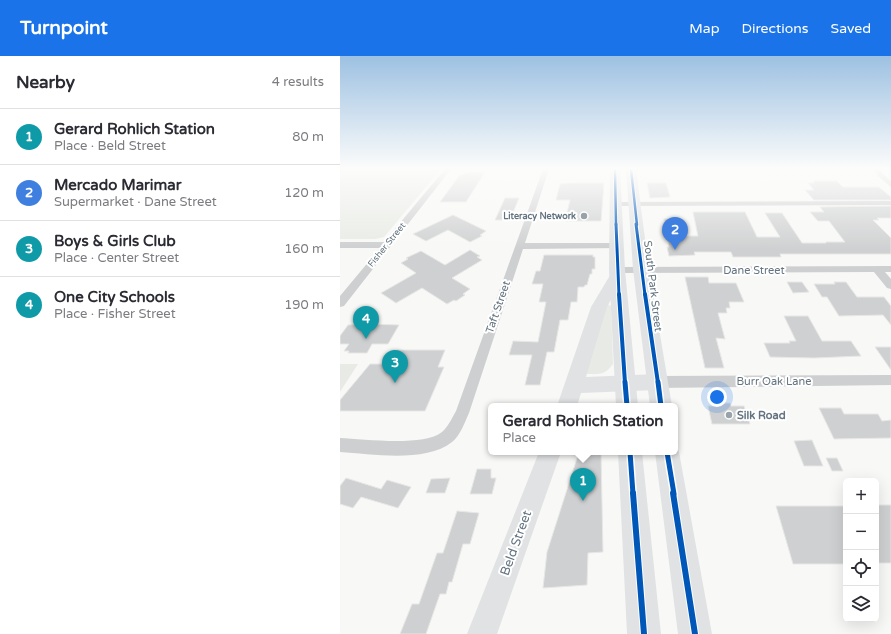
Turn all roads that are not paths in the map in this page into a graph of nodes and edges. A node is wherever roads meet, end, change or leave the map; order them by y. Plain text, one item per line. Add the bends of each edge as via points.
1 (426, 196) edge
2 (537, 196) edge
3 (615, 196) edge
4 (633, 196) edge
5 (615, 204) junction
6 (634, 204) junction
7 (891, 204) edge
8 (340, 245) edge
9 (387, 245) junction
10 (519, 246) junction
11 (616, 246) junction
12 (641, 269) junction
13 (877, 269) junction
14 (891, 269) edge
15 (617, 272) junction
16 (891, 286) edge
17 (340, 303) edge
18 (891, 380) edge
19 (657, 382) junction
20 (626, 383) junction
21 (574, 385) junction
22 (568, 403) edge
23 (627, 403) edge
24 (660, 403) edge
25 (340, 445) edge
26 (549, 455) edge
27 (630, 455) edge
28 (668, 455) edge
29 (482, 634) edge
30 (644, 634) edge
31 (695, 634) edge

1 - 9 street, Fisher Street
2 - 10 street, Taft Street
3 - 5 main road
4 - 6 main road, South Park Street
5 - 6 street
5 - 11 main road
6 - 7 street
6 - 12 main road, South Park Street
8 - 9 street
9 - 17 street, Fisher Street
10 - 11 street
10 - 25 street, Taft Street via 454,430 442,440 416,447
11 - 15 main road
12 - 13 street, Dane Street
12 - 15 street, Dane Street
12 - 19 main road, South Park Street
13 - 14 street, Dane Street
13 - 16 street
15 - 20 main road
15 - 21 street via 600,307
18 - 19 street, Burr Oak Lane
19 - 20 street
19 - 24 main road, South Park Street
20 - 21 street
20 - 23 main road
21 - 22 street
26 - 29 street, Beld Street
27 - 30 main road
28 - 31 main road

